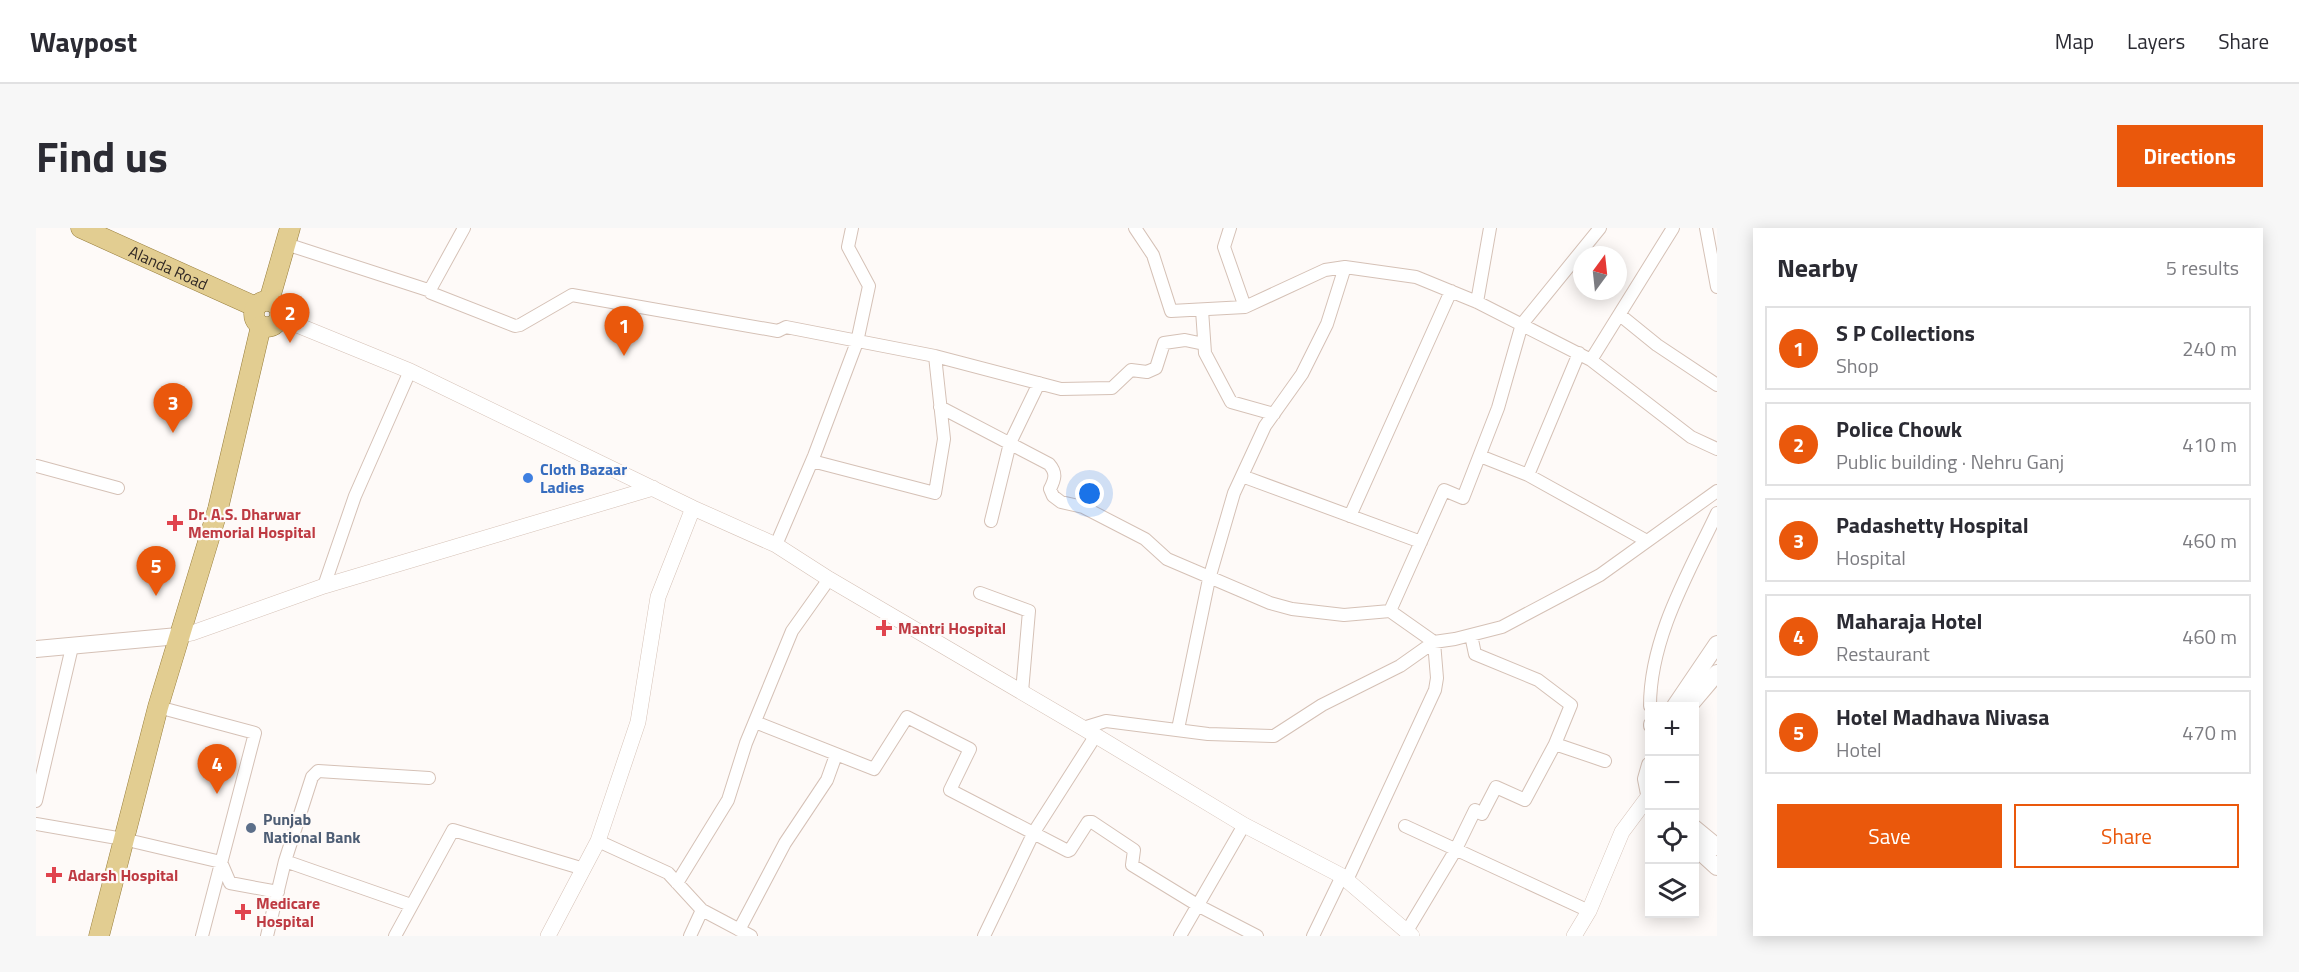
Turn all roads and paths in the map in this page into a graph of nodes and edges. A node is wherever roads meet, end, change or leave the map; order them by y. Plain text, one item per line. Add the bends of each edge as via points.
1 (81, 228) edge
2 (464, 228) edge
3 (852, 228) edge
4 (1135, 228) edge
5 (1230, 228) edge
6 (1490, 228) edge
7 (1600, 228) edge
8 (1674, 228) edge
9 (1706, 228) edge
10 (288, 236) edge
11 (1345, 267) junction
12 (1717, 287) edge
13 (431, 291) junction
14 (1451, 291) junction
15 (1477, 302) junction
16 (263, 304) junction
17 (1245, 307) junction
18 (1202, 310) junction
19 (1620, 315) junction
20 (271, 323) junction
21 (1521, 324) junction
22 (857, 342) junction
23 (1204, 344) junction
24 (1579, 353) junction
25 (935, 356) junction
26 (1592, 360) junction
27 (410, 371) junction
28 (1039, 383) junction
29 (1717, 385) edge
30 (940, 406) junction
31 (1274, 414) junction
32 (1010, 443) junction
33 (1717, 449) edge
34 (1480, 456) junction
35 (812, 461) junction
36 (36, 466) edge
37 (1528, 475) junction
38 (1242, 476) junction
39 (118, 488) dead end
40 (653, 488) junction
41 (1717, 491) edge
42 (693, 508) junction
43 (1717, 513) edge
44 (1350, 516) junction
45 (992, 521) dead end
46 (1647, 541) junction
47 (1421, 542) junction
48 (776, 545) junction
49 (829, 579) junction
50 (1209, 579) junction
51 (324, 586) junction
52 (980, 593) dead end
53 (1390, 611) junction
54 (185, 635) junction
55 (1471, 635) junction
56 (1434, 642) junction
57 (1717, 644) edge
58 (72, 647) junction
59 (36, 649) edge
60 (1717, 673) edge
61 (1022, 692) junction
62 (1650, 702) edge
63 (1678, 702) edge
64 (1692, 702) edge
65 (165, 709) junction
66 (755, 722) junction
67 (1178, 729) junction
68 (1090, 731) junction
69 (1555, 744) junction
70 (836, 755) junction
71 (1605, 761) dead end
72 (429, 778) dead end
73 (36, 801) edge
74 (1645, 803) edge
75 (36, 824) edge
76 (1244, 825) junction
77 (1405, 826) dead end
78 (1699, 831) edge
79 (1034, 832) junction
80 (129, 841) junction
81 (598, 841) junction
82 (1717, 847) edge
83 (1699, 850) edge
84 (1455, 851) junction
85 (285, 861) junction
86 (221, 862) junction
87 (1717, 867) edge
88 (584, 869) junction
89 (1344, 878) junction
90 (677, 883) junction
91 (278, 892) junction
92 (411, 905) junction
93 (1199, 906) junction
94 (702, 910) junction
95 (1589, 911) junction
96 (739, 930) junction
97 (1409, 933) edge
98 (99, 936) edge
99 (112, 936) edge
100 (202, 936) edge
101 (267, 936) edge
102 (395, 936) edge
103 (548, 936) edge
104 (690, 936) edge
105 (751, 936) edge
106 (984, 936) edge
107 (1180, 936) edge
108 (1257, 936) edge
109 (1313, 936) edge
110 (1574, 936) edge

1 - 16 main road, Alanda Road
2 - 13 street
3 - 22 street via 848,247 869,286
4 - 18 street via 1153,255 1171,311
5 - 17 street via 1224,247
6 - 15 street
7 - 21 street
8 - 19 street
9 - 12 street
10 - 13 street
10 - 16 main road
11 - 14 street via 1416,277
11 - 17 street via 1325,270
11 - 31 street via 1328,324 1302,374
13 - 22 street via 515,326 572,295 778,331 786,327
14 - 15 street
14 - 44 street
15 - 21 street
16 - 20 main road via 276,304 280,310
17 - 18 street
18 - 23 street
19 - 26 street
19 - 29 street
20 - 27 street
20 - 54 main road
21 - 24 street
21 - 34 street
22 - 25 street
22 - 35 street
23 - 28 street via 1185,340 1164,343 1155,368 1147,372 1131,370 1112,388 1070,390
23 - 31 street via 1231,402
24 - 26 street
24 - 37 street
25 - 28 street
25 - 30 street
26 - 33 street via 1691,437
27 - 40 street
27 - 51 street via 355,496
28 - 32 street
30 - 32 street
30 - 35 street via 944,439 935,493
31 - 38 street
32 - 45 street
32 - 50 street via 1049,464 1055,478 1050,489 1061,502 1083,507 1145,540 1167,559
34 - 37 street
34 - 47 street via 1463,498 1444,490
35 - 48 street
36 - 39 street
37 - 46 street
38 - 44 street
38 - 50 street via 1233,493
40 - 42 street
40 - 51 street
41 - 46 street
42 - 48 street
42 - 81 street via 658,597 638,722
43 - 62 street via 1661,635
44 - 47 street
46 - 55 street via 1600,575 1502,627
47 - 53 street
48 - 49 street
49 - 61 street
49 - 66 street via 792,631
50 - 53 street via 1292,609 1344,615
50 - 67 street
51 - 54 street
52 - 61 street via 1029,611
53 - 56 street
54 - 58 main road
54 - 65 main road
55 - 56 street
55 - 69 street via 1475,654 1538,680 1571,705
56 - 67 street via 1400,666 1322,705 1274,736
56 - 89 street via 1435,690
57 - 63 main road
58 - 59 main road
58 - 73 street
60 - 64 main road
61 - 68 street
65 - 80 main road
65 - 86 street via 255,733
66 - 70 street
66 - 90 street via 728,800
67 - 68 street via 1106,721
68 - 76 street
68 - 79 street
69 - 71 street
69 - 84 street via 1525,800 1496,787 1482,814 1474,810
70 - 79 street via 875,769 907,717 970,749 950,790
70 - 96 street via 826,780 785,843
72 - 85 street via 318,771 312,777
74 - 95 street via 1622,832
75 - 80 street
76 - 89 street
76 - 93 street
77 - 84 street
78 - 82 main road
79 - 93 street via 1069,851 1088,822 1092,822 1134,850 1132,865
79 - 106 street
80 - 86 street
80 - 98 main road
80 - 99 main road
81 - 88 street
81 - 90 street via 668,873
83 - 87 main road
84 - 95 street
84 - 97 street
85 - 91 street
85 - 92 street
86 - 91 street via 230,883
86 - 100 street
88 - 92 street via 453,830
88 - 103 street
89 - 97 street
89 - 109 street
90 - 94 street
91 - 101 street
92 - 102 street
93 - 107 street
93 - 108 street
94 - 96 street
94 - 104 street
95 - 110 street
96 - 105 street

